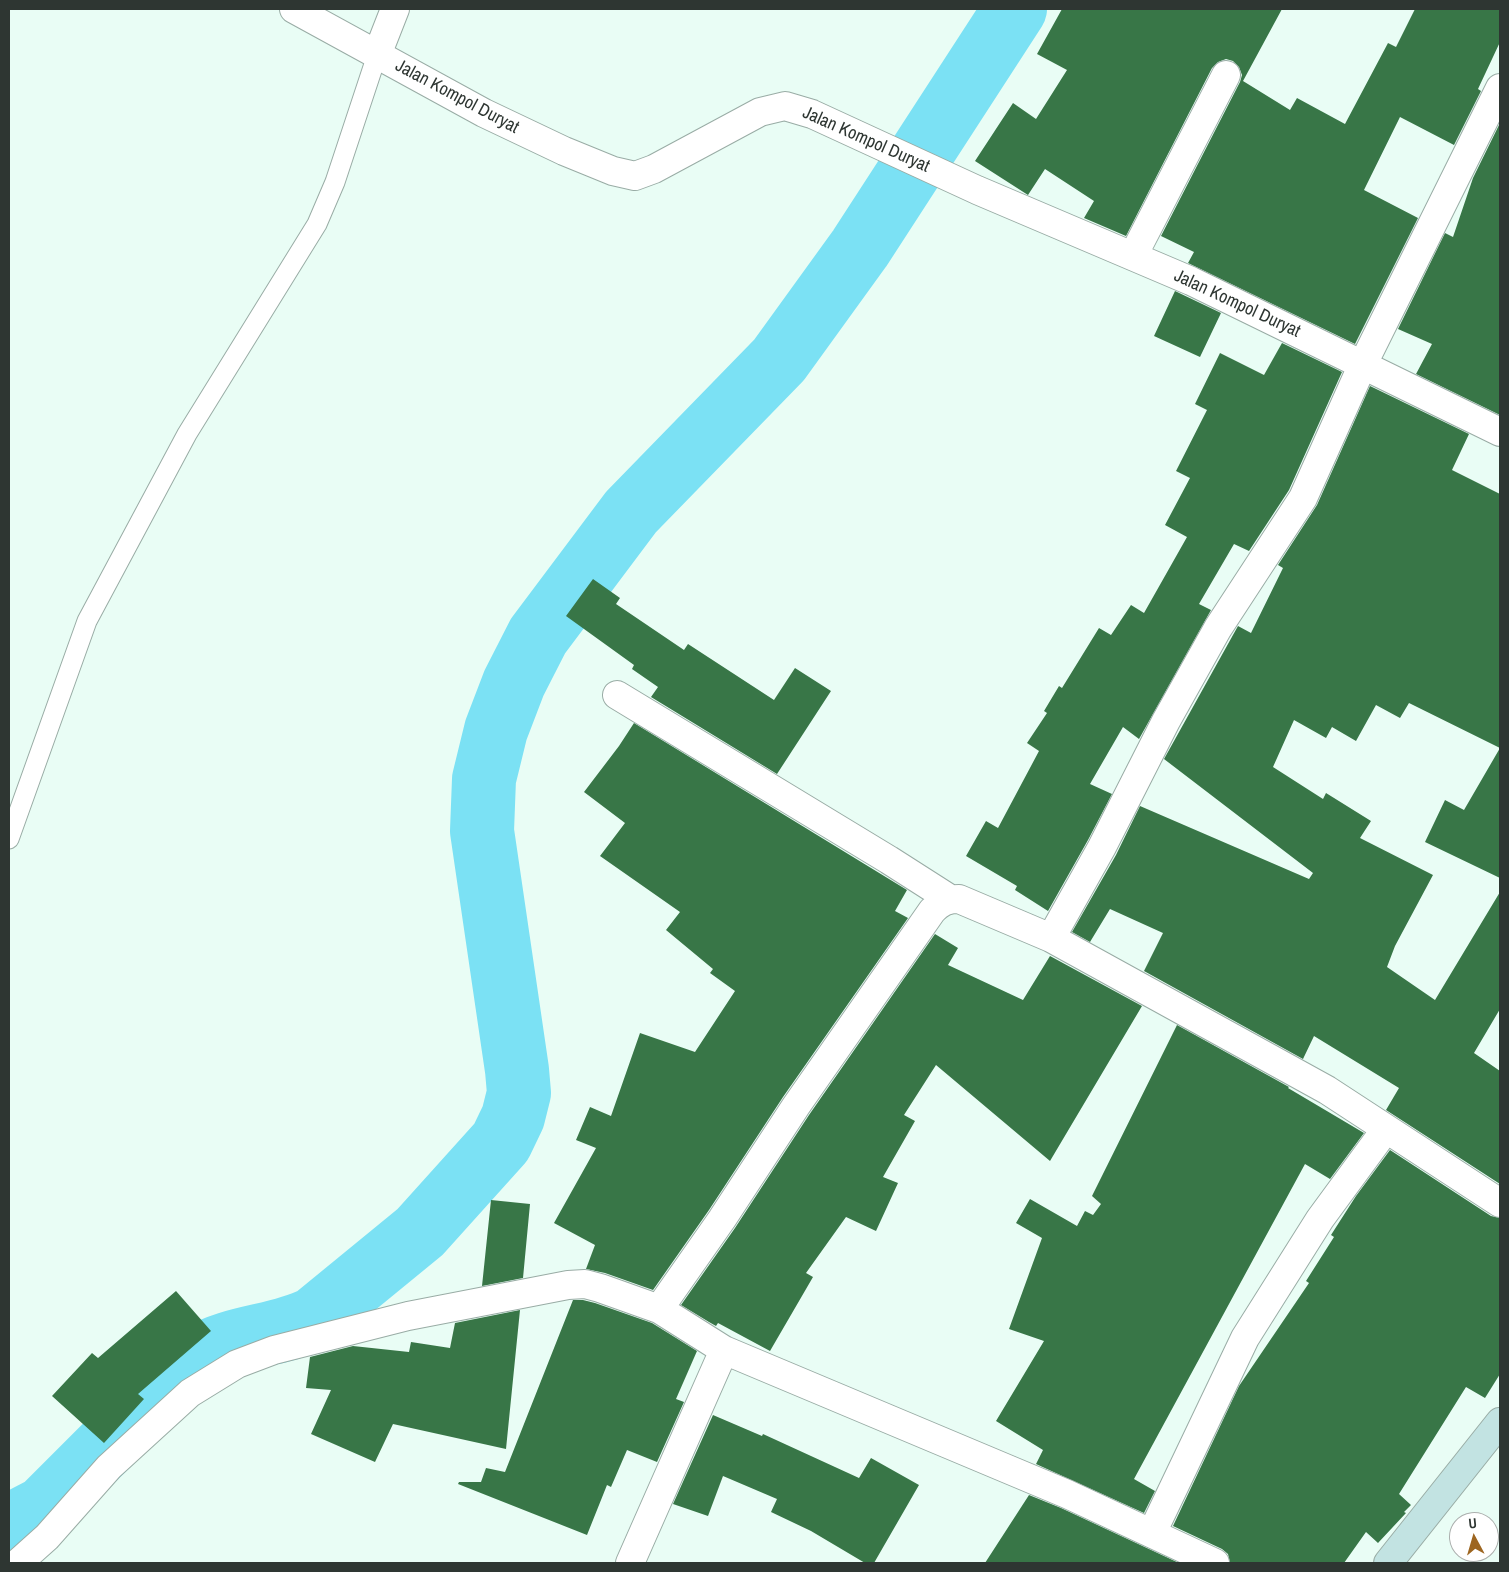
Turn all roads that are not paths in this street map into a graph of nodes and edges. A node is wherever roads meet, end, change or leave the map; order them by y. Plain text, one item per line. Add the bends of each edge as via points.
1 (294, 9) edge
2 (395, 9) edge
3 (377, 55) junction
4 (1226, 75) dead end
5 (1500, 88) edge
6 (1133, 256) junction
7 (1363, 364) junction
8 (1500, 432) edge
9 (618, 695) dead end
10 (9, 839) edge
11 (950, 899) junction
12 (1051, 938) junction
13 (1386, 1129) junction
14 (1500, 1204) edge
15 (659, 1309) junction
16 (724, 1350) junction
17 (1500, 1422) edge
18 (1152, 1533) junction
19 (18, 1563) edge
20 (630, 1563) edge
21 (1215, 1563) edge
22 (1388, 1563) edge

1 - 3 street, Jalan Kompol Duryat
2 - 3 street
3 - 6 street, Jalan Kompol Duryat via 555,147 613,171 635,176 760,112 785,106 812,114 977,190
3 - 10 lane via 335,182 317,224 187,434 88,621
4 - 6 street
5 - 7 street
6 - 7 street, Jalan Kompol Duryat
7 - 8 street, Jalan Kompol Duryat
7 - 12 street via 1303,498 1218,628
9 - 11 street
11 - 12 street via 959,899
11 - 15 street via 940,902 927,920
12 - 13 street via 1327,1090
13 - 14 street
13 - 18 street via 1320,1219 1244,1338
15 - 16 street
15 - 19 street via 585,1284 568,1285 408,1316 274,1350 237,1364 190,1393 109,1467 47,1537
16 - 18 street
16 - 20 street
17 - 22 main road
18 - 21 street

